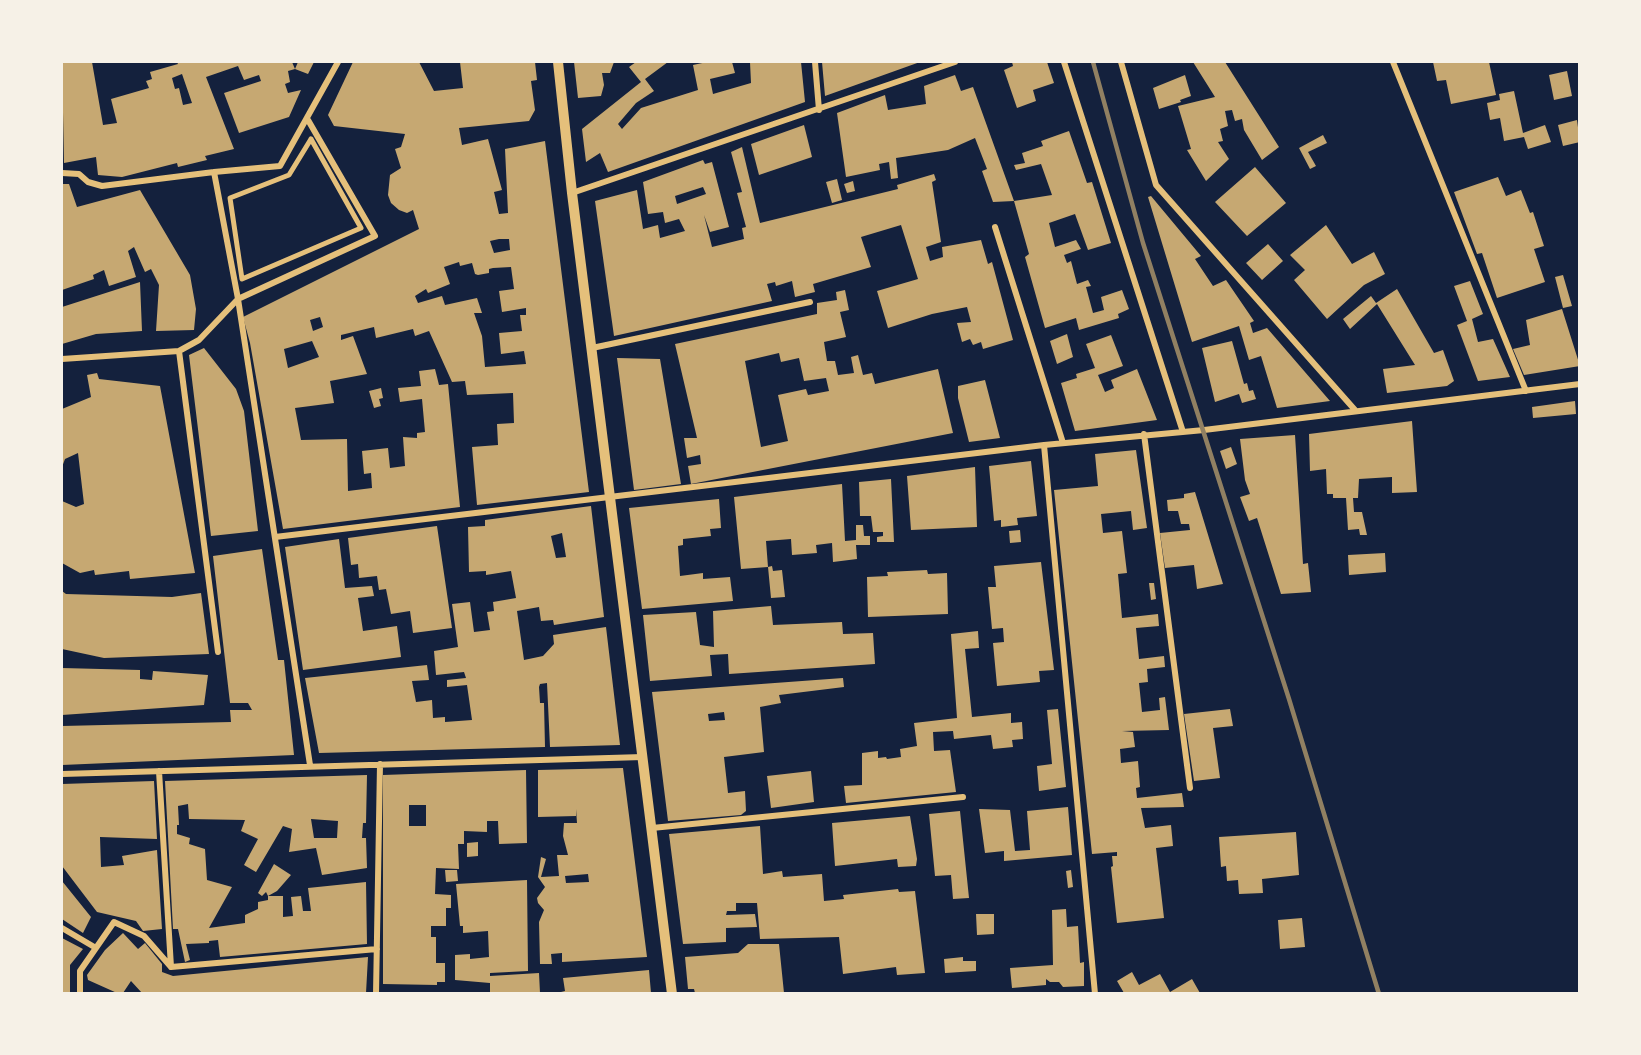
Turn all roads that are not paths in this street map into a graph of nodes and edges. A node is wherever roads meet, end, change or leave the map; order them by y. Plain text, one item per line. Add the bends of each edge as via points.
1 (338, 62) edge
2 (558, 62) edge
3 (815, 62) edge
4 (955, 62) edge
5 (1064, 62) edge
6 (1121, 62) edge
7 (1393, 62) edge
8 (819, 110) junction
9 (308, 120) junction
10 (62, 172) edge
11 (214, 172) junction
12 (572, 193) junction
13 (230, 198) joint
14 (995, 227) dead end
15 (238, 299) junction
16 (810, 302) dead end
17 (592, 348) junction
18 (179, 351) junction
19 (62, 359) edge
20 (1580, 384) edge
21 (1526, 391) junction
22 (1355, 410) junction
23 (1183, 432) junction
24 (1144, 434) junction
25 (1063, 443) junction
26 (1044, 445) junction
27 (611, 498) junction
28 (275, 537) junction
29 (218, 652) dead end
30 (643, 757) junction
31 (380, 764) junction
32 (310, 765) junction
33 (159, 771) junction
34 (62, 774) edge
35 (1190, 788) dead end
36 (963, 797) dead end
37 (652, 828) junction
38 (62, 928) edge
39 (96, 948) junction
40 (377, 949) junction
41 (171, 967) junction
42 (80, 993) edge
43 (376, 993) edge
44 (672, 993) edge
45 (1095, 993) edge

1 - 9 street
2 - 12 street
3 - 8 street
4 - 8 street
5 - 23 street
6 - 22 street via 1156,185
7 - 21 street
8 - 12 street
9 - 11 street via 280,166
9 - 15 street via 375,236
10 - 11 street via 79,174 102,186
11 - 15 street
12 - 17 street
13 - 13 street via 242,279 361,228 311,139 289,175
14 - 25 street
15 - 18 street via 199,340
15 - 28 street
16 - 17 street
17 - 27 street
18 - 19 street
18 - 29 street
20 - 21 street
21 - 22 street
22 - 23 street
23 - 24 street
24 - 25 street
24 - 35 street
25 - 26 street
26 - 27 street
26 - 45 street
27 - 28 street
27 - 30 street
28 - 32 street
30 - 31 street
30 - 37 street
31 - 32 street
31 - 40 street
32 - 33 street
33 - 34 street
33 - 41 street
36 - 37 street
37 - 44 street
38 - 39 street
39 - 41 street via 114,922 144,936
39 - 42 street via 80,971
40 - 41 street
40 - 43 street

